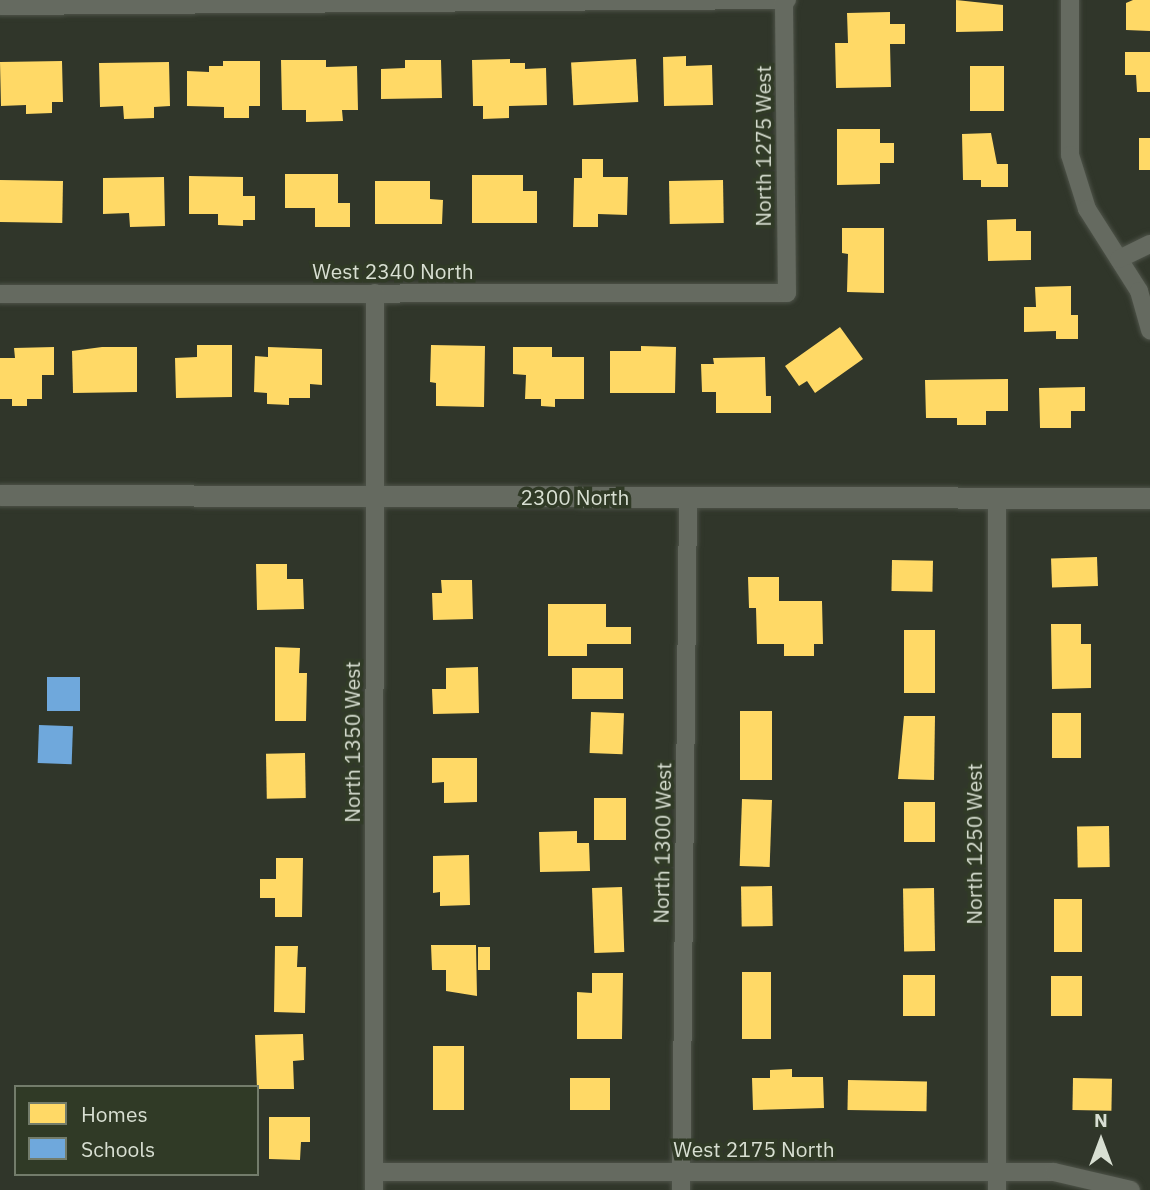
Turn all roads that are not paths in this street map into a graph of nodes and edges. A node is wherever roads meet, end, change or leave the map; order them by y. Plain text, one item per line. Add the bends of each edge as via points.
1 (1070, 0) edge
2 (494, 1) edge
3 (785, 1) edge
4 (152, 3) edge
5 (0, 6) edge
6 (1150, 244) edge
7 (1119, 259) junction
8 (375, 293) junction
9 (787, 293) joint
10 (0, 294) edge
11 (1150, 330) edge
12 (0, 495) edge
13 (375, 496) junction
14 (688, 497) junction
15 (997, 498) junction
16 (1150, 498) edge
17 (374, 1181) edge
18 (681, 1181) edge
19 (997, 1181) edge
20 (1131, 1190) edge

1 - 7 street via 1070,155 1087,209
2 - 3 street
2 - 4 street
3 - 9 street, North 1275 West
4 - 5 street
6 - 7 street
7 - 11 street via 1139,292
8 - 9 street, West 2340 North
8 - 10 street, West 2340 North
8 - 13 street, North 1350 West
12 - 13 street, 2300 North
13 - 14 street, 2300 North
13 - 17 street, North 1350 West
14 - 15 street, 2300 North
14 - 18 street, North 1300 West
15 - 16 street, 2300 North
15 - 19 street, North 1250 West
17 - 18 street, West 2175 North
18 - 19 street, West 2175 North
19 - 20 street, West 2175 North via 1054,1172

